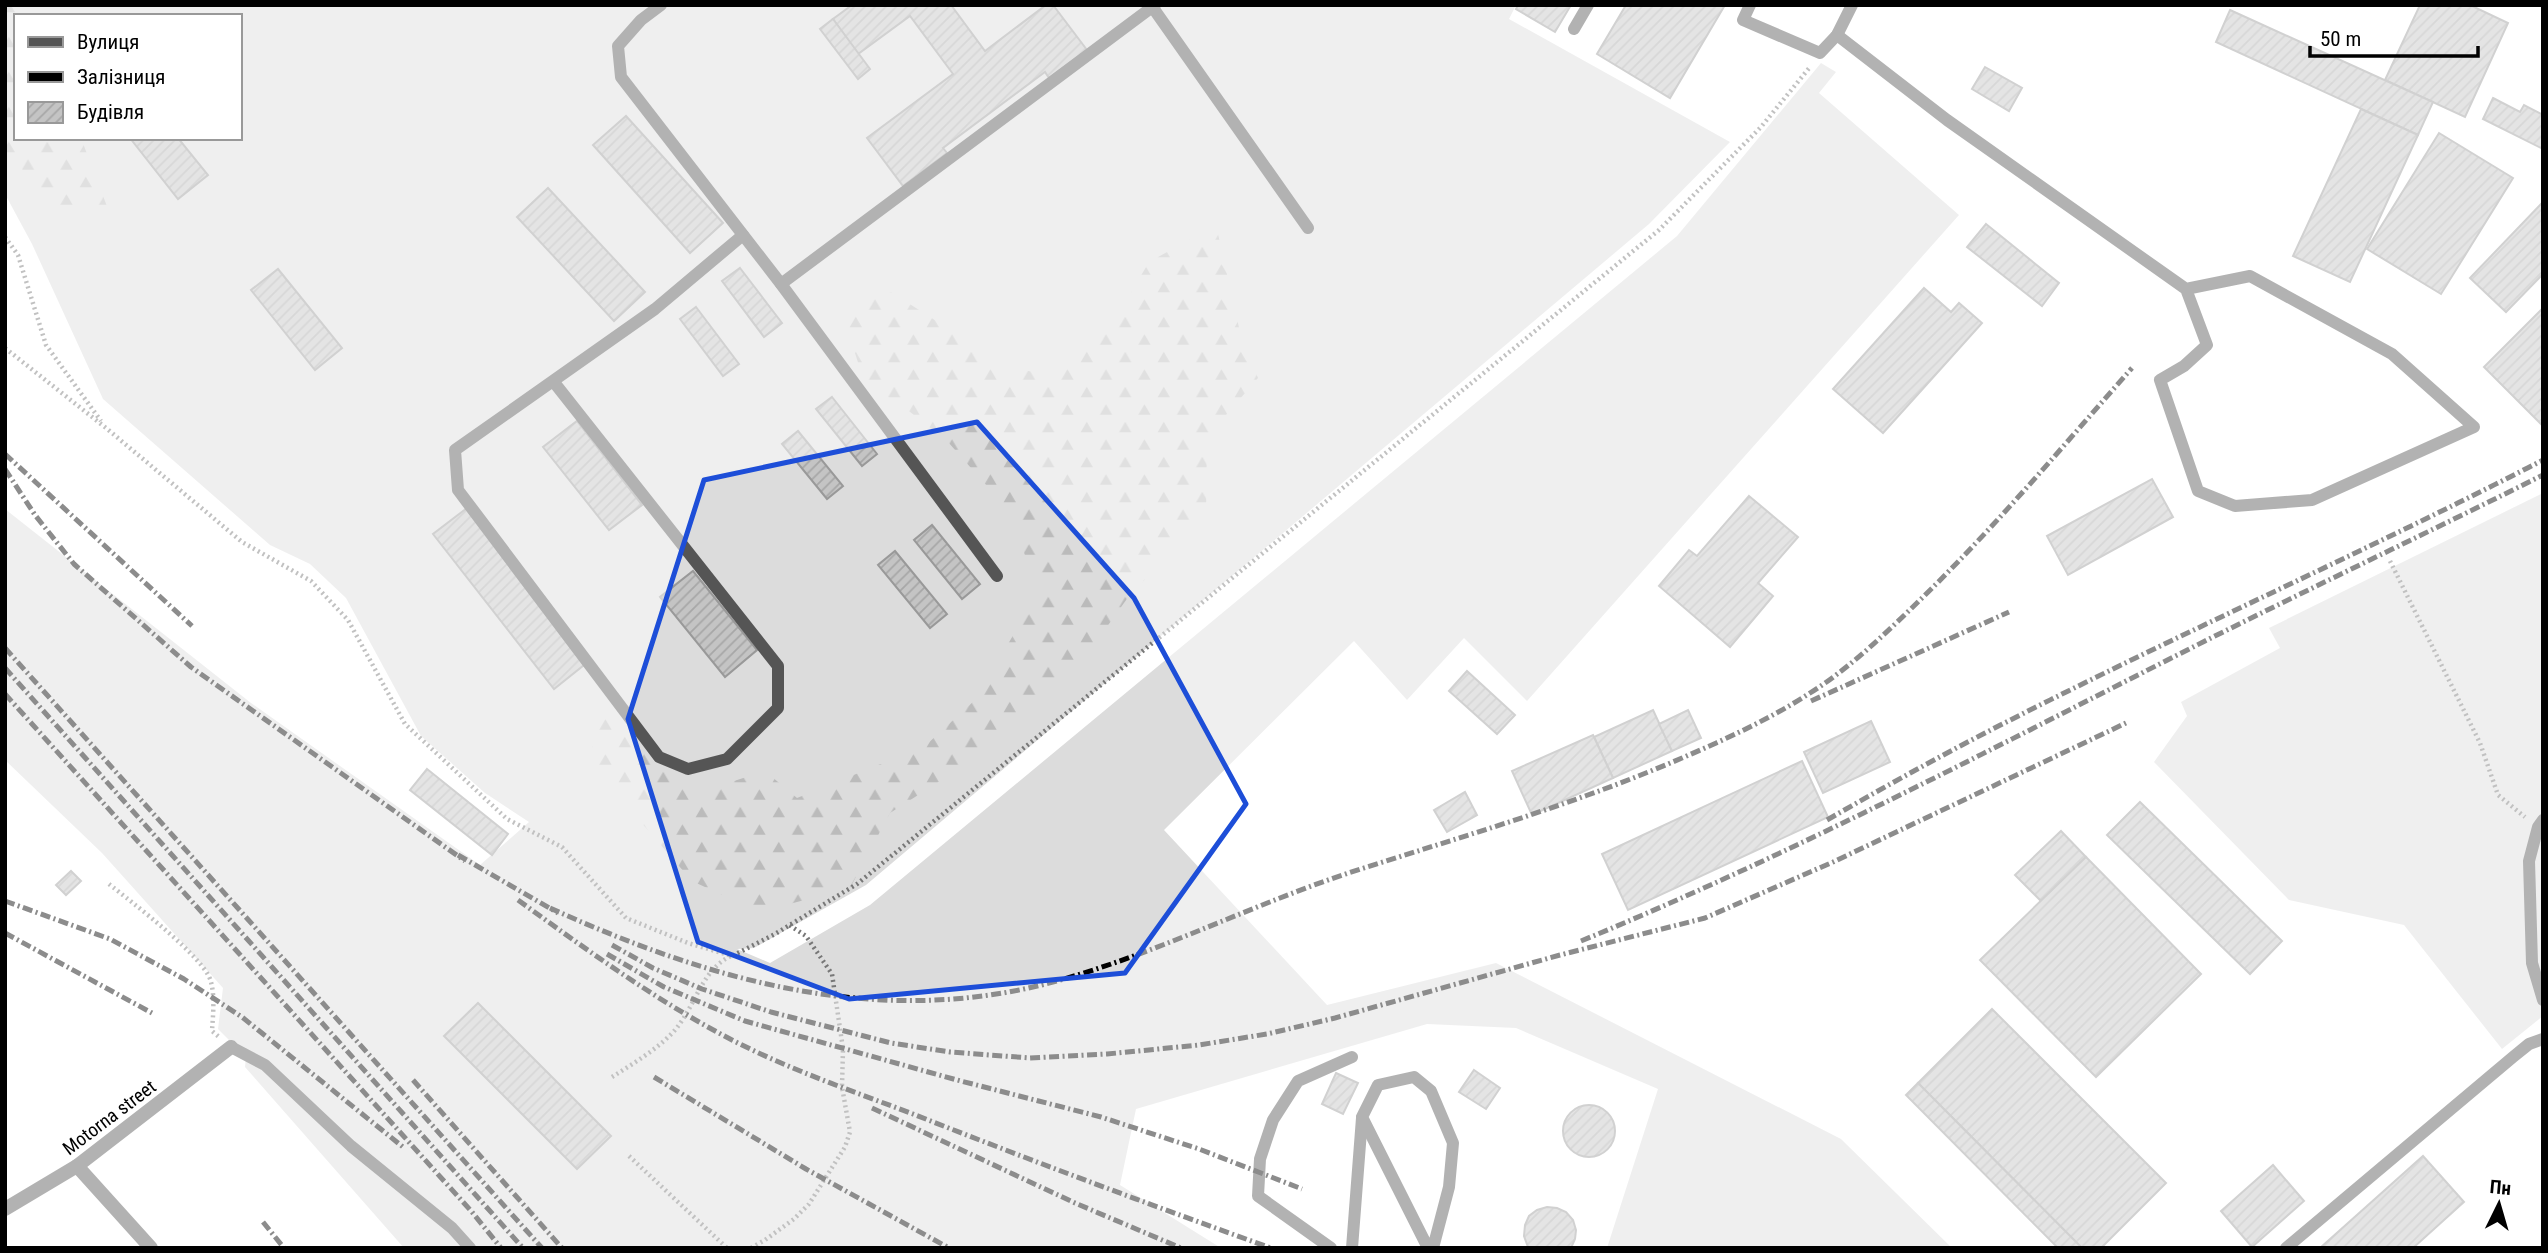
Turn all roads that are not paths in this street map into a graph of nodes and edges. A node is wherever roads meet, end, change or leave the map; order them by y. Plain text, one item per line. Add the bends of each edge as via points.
1 (661, 5) edge
2 (1588, 5) edge
3 (1750, 5) edge
4 (1852, 5) edge
5 (1153, 6) edge
6 (1574, 29) dead end
7 (1837, 34) junction
8 (1308, 229) dead end
9 (743, 234) junction
10 (781, 284) junction
11 (2186, 289) junction
12 (553, 381) junction
13 (997, 576) dead end
14 (2540, 823) edge
15 (2543, 1000) edge
16 (2543, 1039) edge
17 (231, 1047) joint
18 (1352, 1057) dead end
19 (1362, 1117) junction
20 (77, 1167) junction
21 (5, 1209) edge
22 (151, 1248) edge
23 (470, 1248) edge
24 (1331, 1248) edge
25 (1352, 1248) edge
26 (1431, 1248) edge
27 (2286, 1248) edge

1 - 9 lane via 618,46 621,77
2 - 6 lane
3 - 7 lane via 1743,20 1821,53
4 - 7 lane
5 - 8 lane
5 - 10 lane
7 - 11 lane via 1947,120
9 - 10 lane
9 - 12 lane via 655,309
10 - 13 lane
11 - 11 lane via 2207,345 2160,380 2199,491 2235,506 2312,500 2474,427 2392,354 2250,276
12 - 12 lane via 455,450 458,490 659,757 688,769 727,759 778,708 778,666
14 - 15 lane via 2529,861 2532,963
16 - 27 lane via 2513,1057
17 - 20 street, Motorna street
17 - 23 lane via 265,1065
18 - 24 lane via 1298,1081 1273,1120 1260,1159 1258,1196
19 - 25 lane
19 - 26 lane
19 - 26 lane via 1378,1085 1414,1077 1432,1091 1453,1143 1450,1186
20 - 21 street, Motorna street
20 - 22 street

